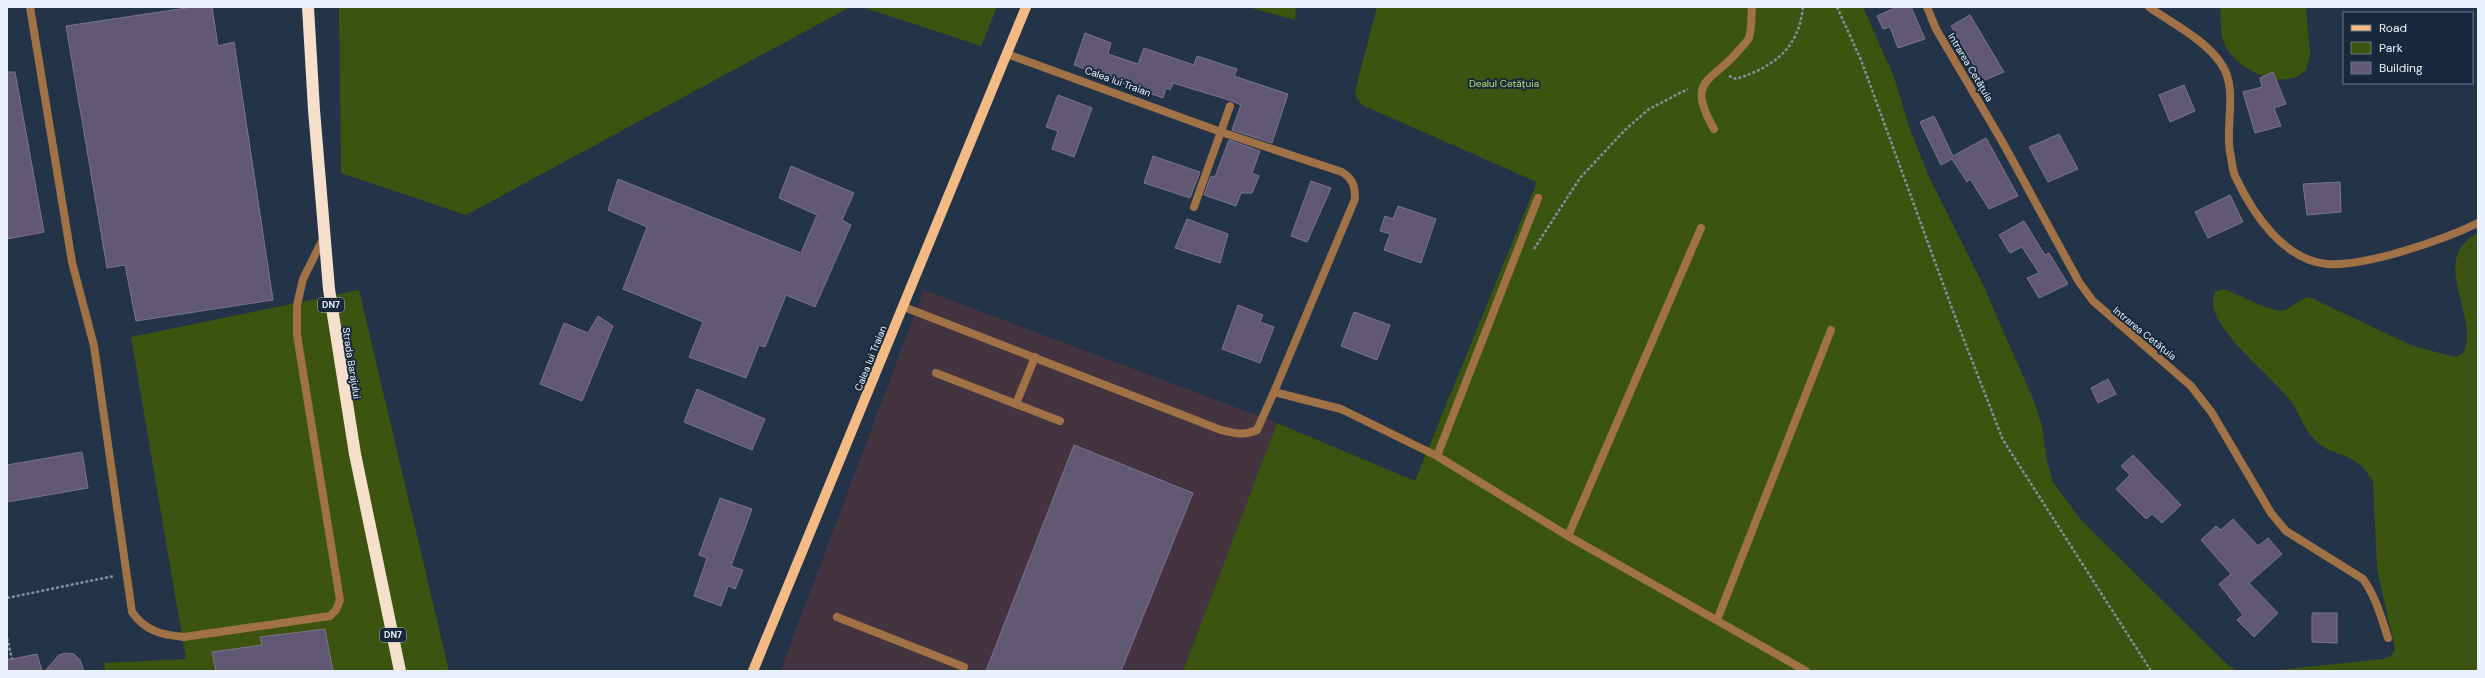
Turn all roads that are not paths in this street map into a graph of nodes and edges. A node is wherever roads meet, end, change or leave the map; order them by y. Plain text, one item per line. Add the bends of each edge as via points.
1 (30, 7) edge
2 (308, 7) edge
3 (1026, 7) edge
4 (1752, 7) edge
5 (1927, 7) edge
6 (2150, 7) edge
7 (1007, 54) junction
8 (1230, 106) dead end
9 (1714, 129) dead end
10 (1221, 132) junction
11 (1538, 198) dead end
12 (1194, 207) dead end
13 (2478, 223) edge
14 (1701, 228) dead end
15 (324, 237) junction
16 (904, 306) junction
17 (1831, 330) dead end
18 (1035, 357) junction
19 (936, 373) dead end
20 (1274, 392) junction
21 (1016, 404) junction
22 (1060, 421) dead end
23 (1437, 456) junction
24 (1568, 536) junction
25 (837, 617) dead end
26 (1717, 620) junction
27 (2388, 638) dead end
28 (964, 667) dead end
29 (400, 671) edge
30 (753, 671) edge
31 (1806, 671) edge

1 - 15 street via 72,262 94,346 132,612 149,629 163,635 184,637 330,616 336,610 340,600 297,335 297,305 303,279
2 - 15 highway, Strada Barajului / DN7
3 - 7 main road, Calea lui Traian
4 - 9 street via 1749,38 1733,58 1705,81 1700,93 1705,114
5 - 27 street, Intrarea Cetățuia via 1936,29 2003,143 2079,282 2108,316 2173,368 2191,386 2212,413 2271,513 2286,531 2362,579 2371,590
6 - 13 street via 2209,49 2223,66 2228,84 2229,150 2235,177 2256,213 2291,250 2327,264 2365,260 2408,250
7 - 10 street, Calea lui Traian
7 - 16 main road, Calea lui Traian
8 - 10 street
10 - 12 street
10 - 20 street, Calea lui Traian via 1342,172 1351,178 1355,188 1355,199
11 - 23 street
14 - 24 street
15 - 29 highway, Strada Barajului / DN7 via 342,378 355,454
16 - 18 street, Calea lui Traian
16 - 30 main road, Calea lui Traian
17 - 26 street
18 - 20 street, Calea lui Traian via 1221,430 1239,434 1248,434 1262,424
18 - 21 street
19 - 21 street
20 - 23 street via 1342,409
21 - 22 street
23 - 24 street
24 - 26 street
25 - 28 street
26 - 31 street

